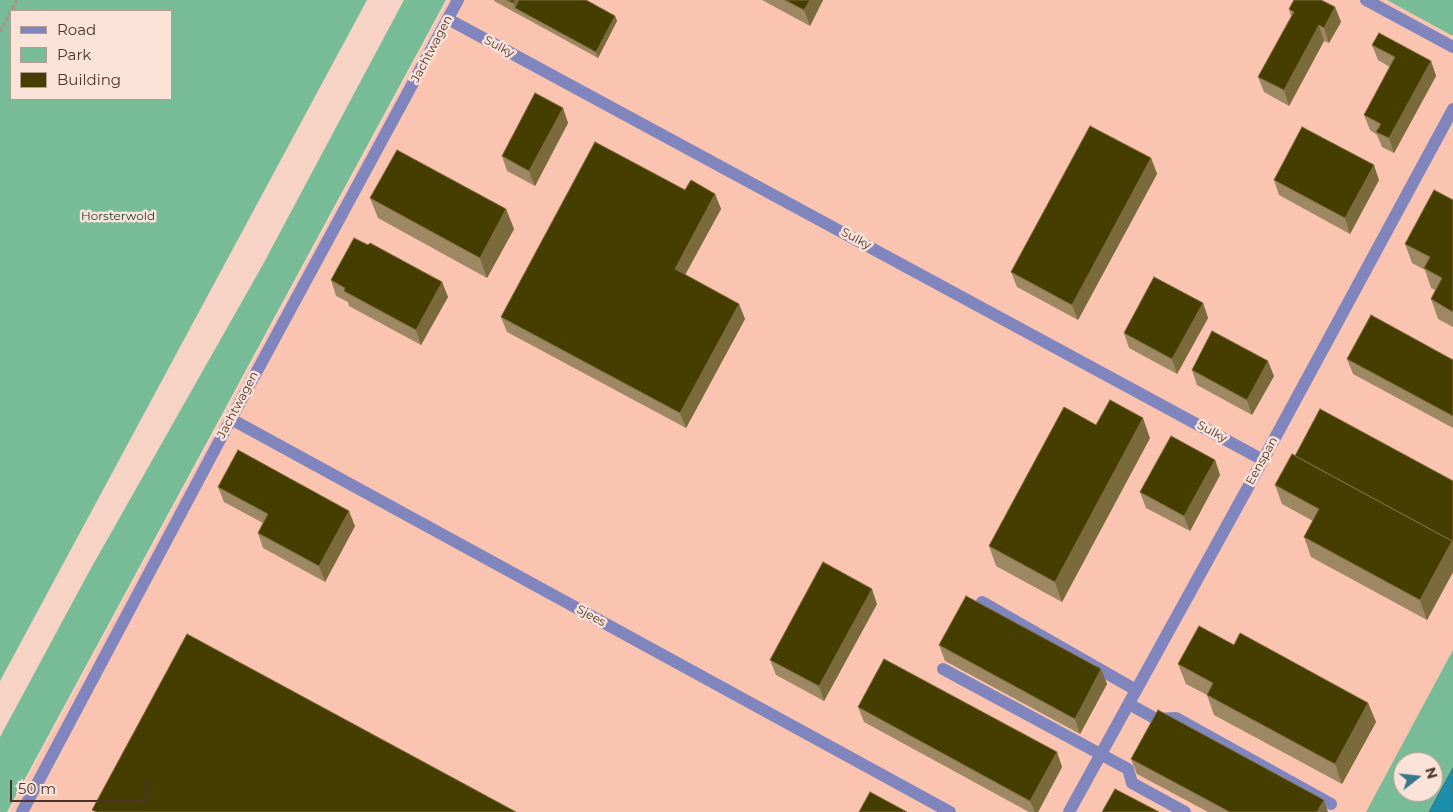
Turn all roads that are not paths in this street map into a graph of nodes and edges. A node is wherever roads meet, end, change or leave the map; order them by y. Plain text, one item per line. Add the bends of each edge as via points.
1 (458, 0) edge
2 (1366, 0) edge
3 (448, 19) junction
4 (1453, 47) edge
5 (1453, 109) edge
6 (231, 419) junction
7 (1263, 460) junction
8 (982, 602) edge
9 (943, 669) dead end
10 (1136, 690) junction
11 (1129, 704) junction
12 (1101, 755) junction
13 (1331, 804) dead end
14 (22, 812) edge
15 (950, 812) edge
16 (1069, 812) edge
17 (1185, 812) edge

1 - 3 street, Jachtwagen
2 - 4 street
3 - 6 street, Jachtwagen
3 - 7 street, Sulky
5 - 7 street, Eenspan
6 - 14 street, Jachtwagen
6 - 15 street, Sjees
7 - 10 street, Eenspan
8 - 10 street
9 - 12 street
10 - 11 street, Eenspan
11 - 12 street, Eenspan
11 - 13 street via 1156,719 1176,718
12 - 16 street, Eenspan
12 - 17 street via 1128,769 1132,783

